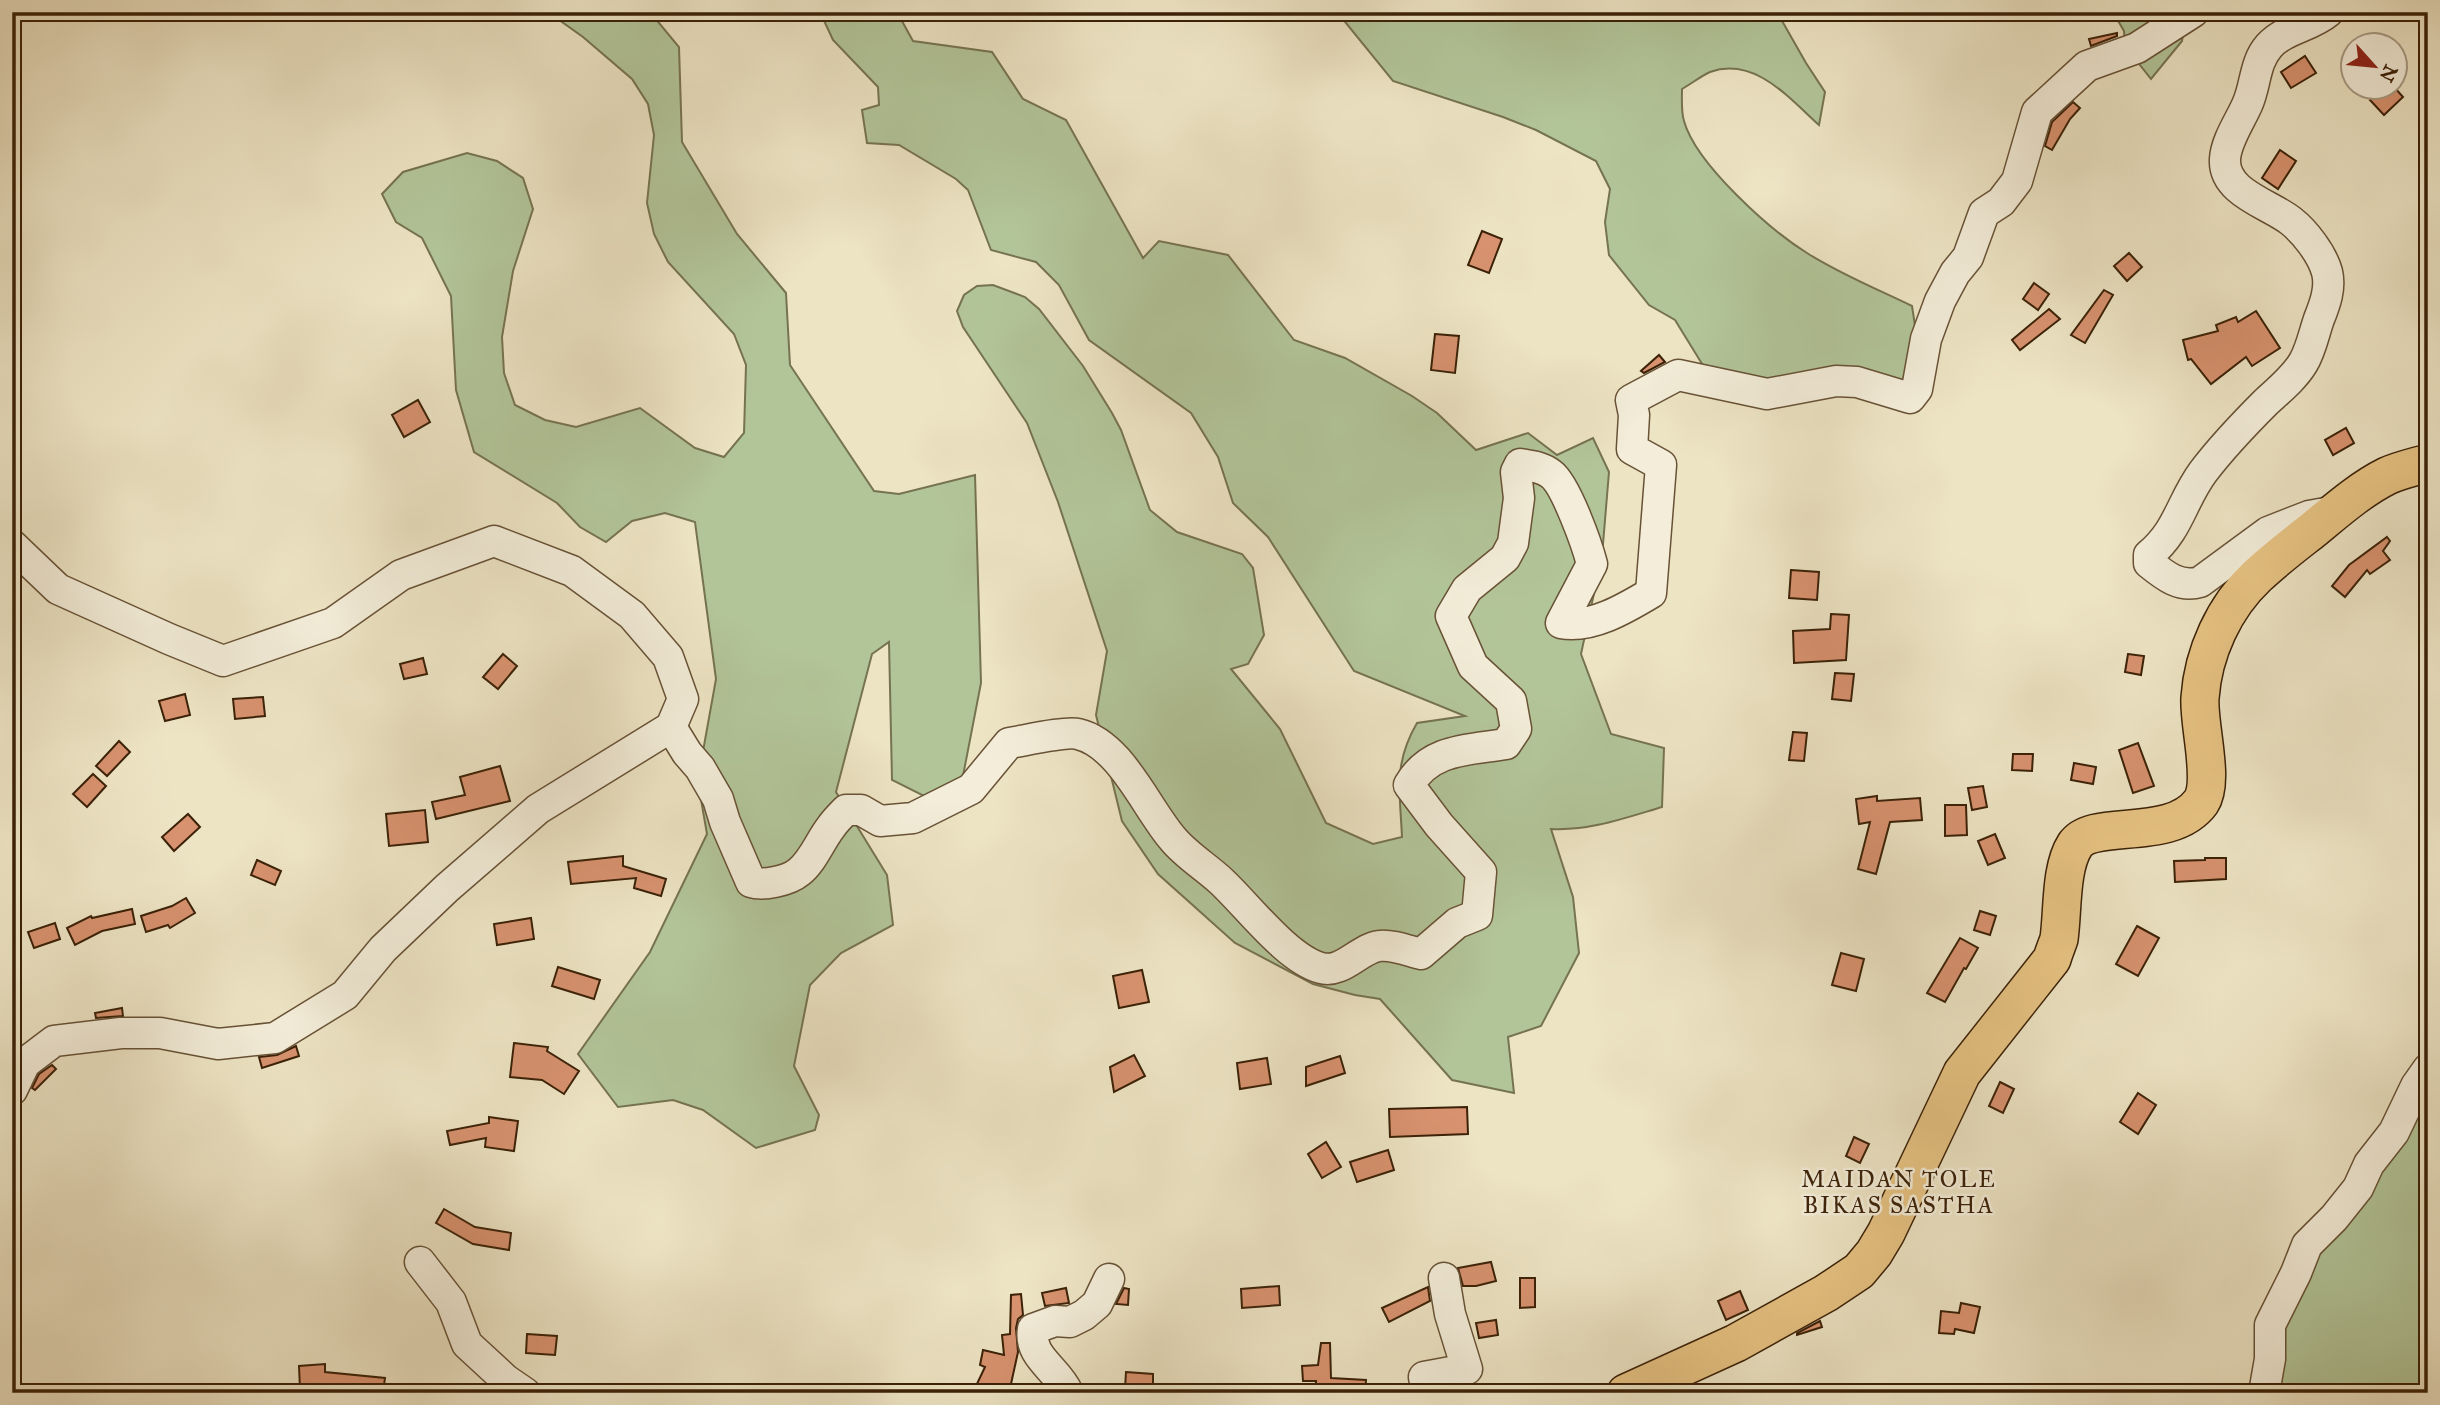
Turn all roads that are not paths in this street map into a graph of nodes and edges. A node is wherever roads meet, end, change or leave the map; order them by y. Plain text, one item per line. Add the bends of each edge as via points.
1 (2193, 12) edge
2 (2328, 12) edge
3 (2428, 463) edge
4 (2336, 511) junction
5 (12, 545) edge
6 (671, 727) junction
7 (2428, 1069) edge
8 (12, 1090) edge
9 (420, 1262) dead end
10 (1444, 1278) dead end
11 (1109, 1279) dead end
12 (525, 1393) edge
13 (1068, 1393) edge
14 (1427, 1393) edge
15 (1626, 1393) edge
16 (2264, 1393) edge

1 - 6 street via 2137,48 2087,66 2037,112 2017,181 2001,202 1984,212 1968,257 1940,301 1926,339 1917,389 1910,398 1857,382 1836,381 1767,394 1678,375 1631,400 1632,449 1661,465 1651,593 1596,619 1561,623 1592,564 1562,487 1541,468 1520,464 1513,543 1505,558 1467,589 1451,616 1473,666 1511,701 1516,729 1506,744 1443,754 1409,785 1481,872 1477,915 1457,923 1421,954 1381,946 1343,965 1323,969 1311,963 1271,933 1233,892 1173,840 1122,766 1104,748 1077,734 1009,743 971,789 913,818 880,821 860,810 846,810 799,873 757,884 751,882 718,799
2 - 4 street via 2277,38 2264,51 2225,156 2233,182 2290,220 2311,244 2327,273 2325,304 2302,365 2213,460 2191,490 2175,527 2149,555 2149,563 2180,583 2200,582 2268,532
3 - 4 main road via 2388,476
4 - 15 main road via 2255,577 2213,640 2202,672 2199,702 2207,775 2203,800 2187,817 2173,823 2090,834 2076,844 2068,864 2059,940 2052,958 1962,1073 1874,1253 1859,1271 1803,1306 1737,1343
5 - 6 street via 58,589 223,661 333,623 401,575 494,541 572,571 632,615 668,657 683,699
6 - 8 street via 538,809 383,949 345,995 275,1038 218,1044 160,1032 54,1041 25,1063
7 - 16 street via 2358,1188 2306,1245 2270,1325
9 - 12 street via 451,1302 467,1343
10 - 14 street via 1467,1369 1424,1377
11 - 13 street via 1097,1304 1084,1315 1033,1329 1038,1356

